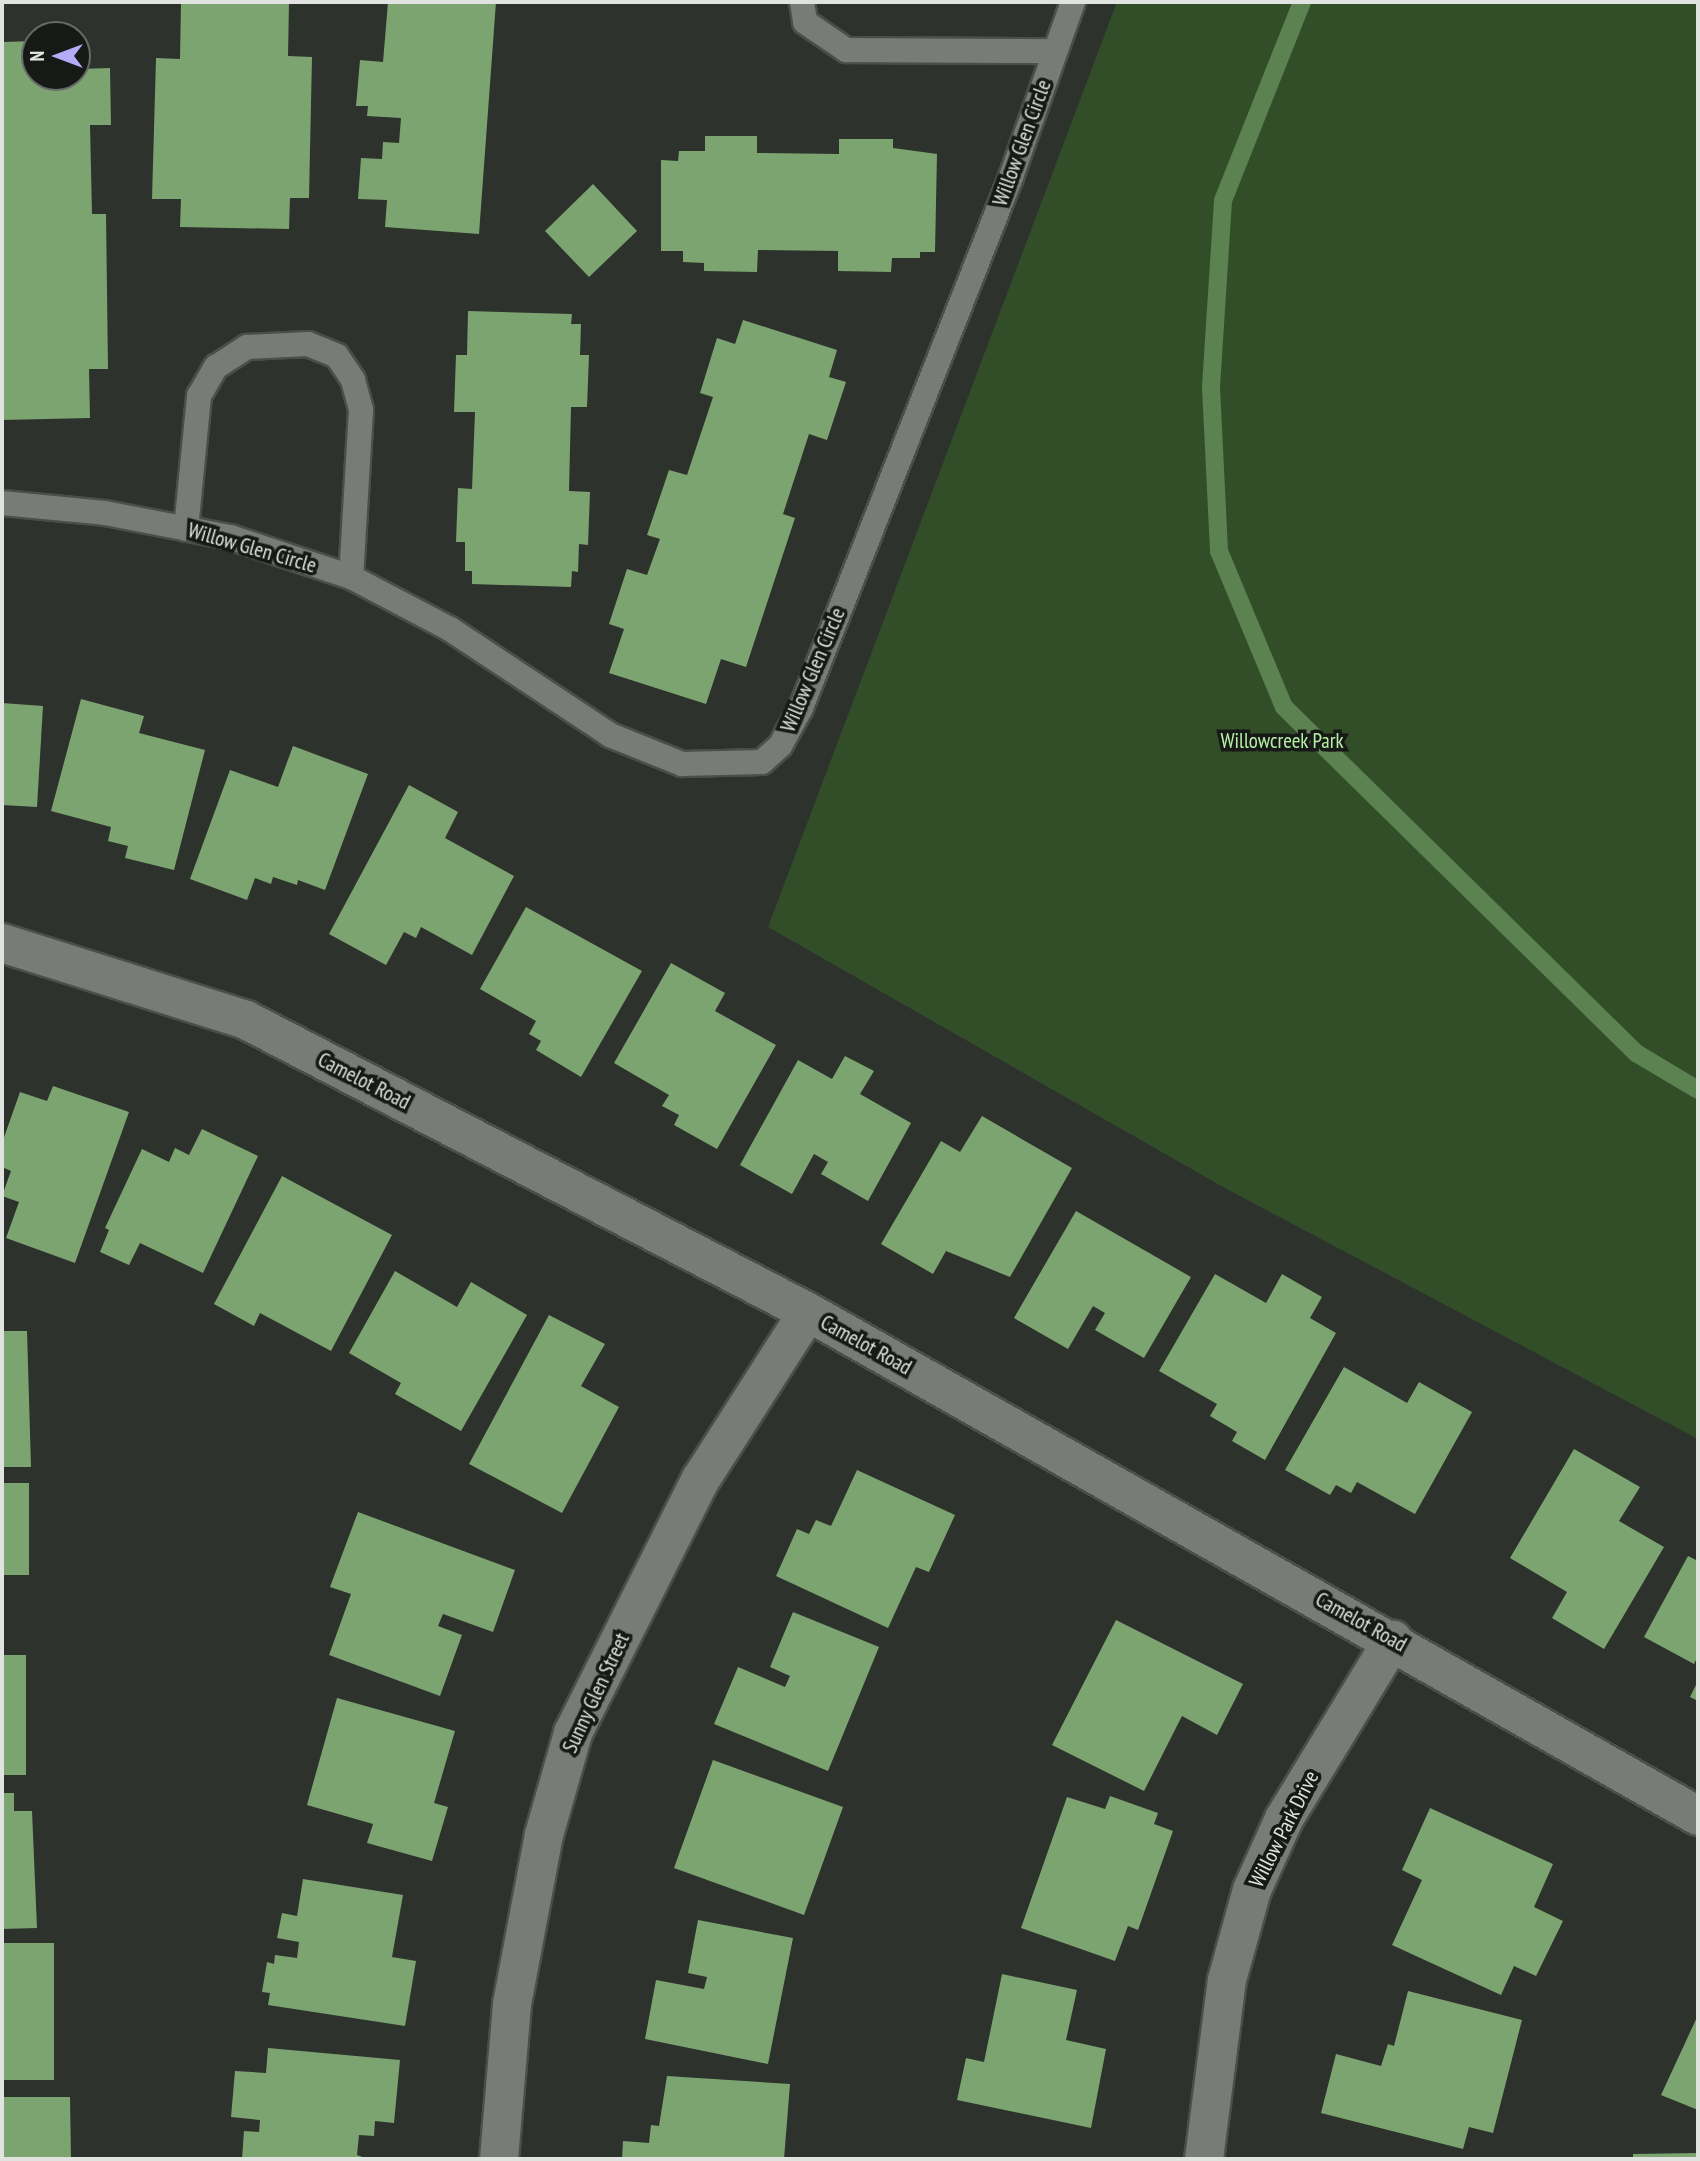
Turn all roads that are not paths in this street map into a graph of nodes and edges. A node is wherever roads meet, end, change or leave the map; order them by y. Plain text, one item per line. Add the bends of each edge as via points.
1 (802, 2) edge
2 (1073, 2) edge
3 (1055, 51) junction
4 (2, 503) edge
5 (186, 529) junction
6 (351, 577) junction
7 (2, 943) edge
8 (808, 1312) junction
9 (1393, 1640) junction
10 (1698, 1816) edge
11 (499, 2159) edge
12 (1204, 2159) edge

1 - 3 lane via 805,22 846,50
2 - 3 lane, Willow Glen Circle
3 - 6 lane, Willow Glen Circle via 801,708 780,746 762,762 682,764 610,735 450,629
4 - 5 lane, Willow Glen Circle via 105,513
5 - 6 lane, Willow Glen Circle via 230,537
5 - 6 lane via 199,396 216,367 247,347 308,344 337,356 353,380 361,411
7 - 8 street, Camelot Road via 246,1020
8 - 9 street, Camelot Road
8 - 11 street, Sunny Glen Street via 701,1479 573,1733 544,1835 512,2004
9 - 10 street, Camelot Road
9 - 12 street, Willow Park Drive via 1284,1819 1252,1890 1227,1980

